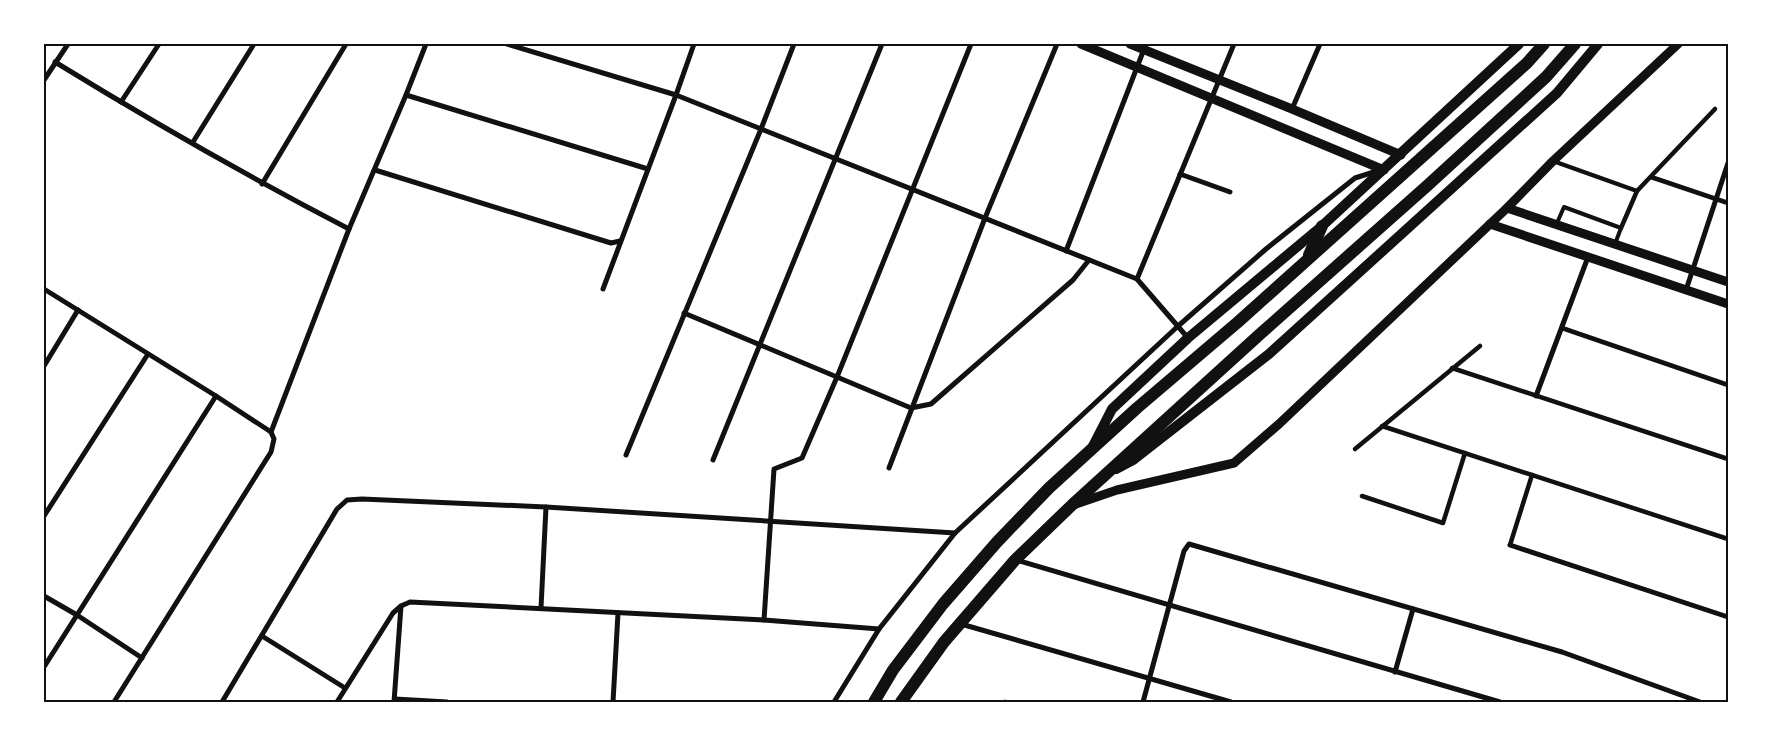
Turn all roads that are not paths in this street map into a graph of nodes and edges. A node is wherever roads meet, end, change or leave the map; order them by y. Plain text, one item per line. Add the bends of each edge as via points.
1 (68, 44) edge
2 (159, 44) edge
3 (254, 44) edge
4 (346, 44) edge
5 (426, 44) edge
6 (507, 44) edge
7 (694, 44) edge
8 (794, 44) edge
9 (882, 44) edge
10 (971, 44) edge
11 (1058, 44) edge
12 (1081, 44) edge
13 (1130, 44) edge
14 (1234, 44) edge
15 (1320, 44) edge
16 (1519, 44) edge
17 (1544, 44) edge
18 (1576, 44) edge
19 (1598, 44) edge
20 (1678, 44) edge
21 (1145, 47) edge
22 (56, 62) junction
23 (1137, 67) junction
24 (44, 80) edge
25 (1219, 80) junction
26 (406, 95) junction
27 (676, 95) junction
28 (1211, 98) junction
29 (121, 102) junction
30 (1292, 109) junction
31 (1715, 110) dead end
32 (761, 129) junction
33 (193, 142) junction
34 (1401, 155) junction
35 (836, 159) junction
36 (1553, 161) junction
37 (1728, 163) edge
38 (648, 169) junction
39 (375, 170) junction
40 (1384, 170) junction
41 (1180, 174) junction
42 (1650, 177) junction
43 (262, 184) junction
44 (912, 189) junction
45 (1637, 191) junction
46 (1230, 192) dead end
47 (1717, 199) junction
48 (1728, 202) edge
49 (1507, 208) junction
50 (985, 218) junction
51 (1490, 224) junction
52 (1557, 225) junction
53 (1322, 226) junction
54 (1621, 228) junction
55 (349, 229) junction
56 (620, 241) junction
57 (1615, 244) junction
58 (1066, 251) junction
59 (1588, 257) junction
60 (1089, 260) junction
61 (1307, 260) junction
62 (1693, 270) junction
63 (1137, 279) junction
64 (1728, 282) edge
65 (44, 289) edge
66 (603, 289) dead end
67 (1686, 290) junction
68 (1728, 304) edge
69 (78, 310) junction
70 (684, 313) junction
71 (1177, 327) junction
72 (1562, 328) junction
73 (1188, 338) junction
74 (761, 345) junction
75 (1480, 346) dead end
76 (148, 354) junction
77 (44, 366) edge
78 (1452, 368) junction
79 (838, 377) junction
80 (1728, 385) edge
81 (216, 396) junction
82 (1536, 396) junction
83 (911, 408) junction
84 (1382, 426) junction
85 (271, 432) junction
86 (1092, 447) junction
87 (1355, 449) dead end
88 (1465, 453) junction
89 (626, 455) dead end
90 (1728, 459) edge
91 (713, 460) dead end
92 (889, 468) dead end
93 (1106, 474) junction
94 (1532, 475) junction
95 (1362, 496) dead end
96 (1072, 505) junction
97 (546, 508) junction
98 (44, 516) edge
99 (771, 522) junction
100 (955, 533) junction
101 (1728, 539) edge
102 (1510, 545) joint
103 (1015, 560) junction
104 (44, 596) edge
105 (401, 606) junction
106 (1170, 606) junction
107 (541, 608) junction
108 (1413, 609) junction
109 (618, 613) junction
110 (77, 615) junction
111 (1728, 618) edge
112 (764, 620) junction
113 (960, 624) junction
114 (879, 629) junction
115 (262, 636) junction
116 (142, 658) junction
117 (44, 667) edge
118 (1395, 672) junction
119 (1150, 679) junction
120 (345, 688) junction
121 (394, 700) edge
122 (114, 702) edge
123 (222, 702) edge
124 (337, 702) edge
125 (448, 702) edge
126 (613, 702) edge
127 (834, 702) edge
128 (874, 702) edge
129 (901, 702) edge
130 (1144, 702) edge
131 (1231, 702) edge
132 (1500, 702) edge
133 (1700, 702) edge

1 - 22 street
2 - 29 street
3 - 33 street
4 - 43 street
5 - 26 street
6 - 27 street
7 - 27 street
8 - 32 street
9 - 35 street
10 - 44 street
11 - 50 street
12 - 23 street
13 - 21 street
14 - 25 street
15 - 30 street
16 - 34 main road
17 - 61 highway via 1527,63
18 - 93 highway via 1546,77 1428,185
19 - 93 main road via 1557,93 1269,354 1133,460
20 - 36 street
21 - 23 street
21 - 25 street
22 - 24 street
22 - 29 street
23 - 28 street
23 - 58 street
25 - 28 street
25 - 30 street
26 - 38 street
26 - 39 street
27 - 32 street
27 - 38 street
28 - 40 street
28 - 41 street
29 - 33 street
30 - 34 street
31 - 42 street
32 - 35 street
32 - 70 street
33 - 43 street
34 - 40 main road
35 - 44 street
35 - 74 street
36 - 45 street
36 - 49 street
37 - 47 street
38 - 56 street
39 - 55 street
39 - 56 street via 612,243
40 - 53 main road
40 - 71 street via 1355,178 1266,249
41 - 46 street
41 - 63 street
42 - 45 street
42 - 47 street
43 - 55 street
44 - 50 street
44 - 79 street
45 - 54 street
47 - 48 street
47 - 62 street
49 - 51 street
49 - 52 street
50 - 58 street
50 - 83 street
51 - 59 street
51 - 96 street via 1234,463 1117,490
52 - 54 lane via 1564,207
52 - 57 street
53 - 61 highway
53 - 73 main road
54 - 57 lane
55 - 85 street
56 - 66 street
57 - 62 street
58 - 60 street
59 - 67 street
59 - 72 street
60 - 63 street
60 - 83 street via 1073,280 931,404
61 - 86 highway
62 - 64 street
62 - 67 street
63 - 71 street
65 - 69 street
67 - 68 street
69 - 76 street
69 - 77 street
70 - 74 street
70 - 89 street
71 - 73 street
71 - 100 street
72 - 80 street
72 - 82 street
73 - 86 main road via 1112,408
74 - 79 street
74 - 91 street
75 - 78 street
76 - 81 street
76 - 98 street
78 - 82 street
78 - 84 street
79 - 83 street
79 - 99 street via 802,458 774,469
81 - 85 street
81 - 110 street
82 - 90 street
83 - 92 street
84 - 87 street
84 - 88 street
85 - 116 street via 274,439 271,452
86 - 128 highway via 997,542 943,604 893,670
88 - 94 street
88 - 95 street via 1443,523
93 - 96 highway
94 - 101 street
94 - 102 street
96 - 103 highway
97 - 99 street
97 - 107 street
97 - 115 street via 348,500 338,508
99 - 100 street
99 - 112 street
100 - 114 street
102 - 111 street
103 - 106 street
103 - 113 highway
104 - 110 street
105 - 107 street via 410,602
105 - 120 street via 393,613
105 - 121 street
106 - 108 street via 1184,551 1189,544
106 - 118 street
106 - 119 street
107 - 109 street
108 - 118 street
108 - 133 street via 1562,652
109 - 112 street
109 - 126 street
110 - 116 street
110 - 117 street
112 - 114 street
113 - 119 street
113 - 129 highway
114 - 127 street
115 - 120 street
115 - 123 street
116 - 122 street
118 - 132 street
119 - 130 street
119 - 131 street
120 - 124 street
121 - 125 street

